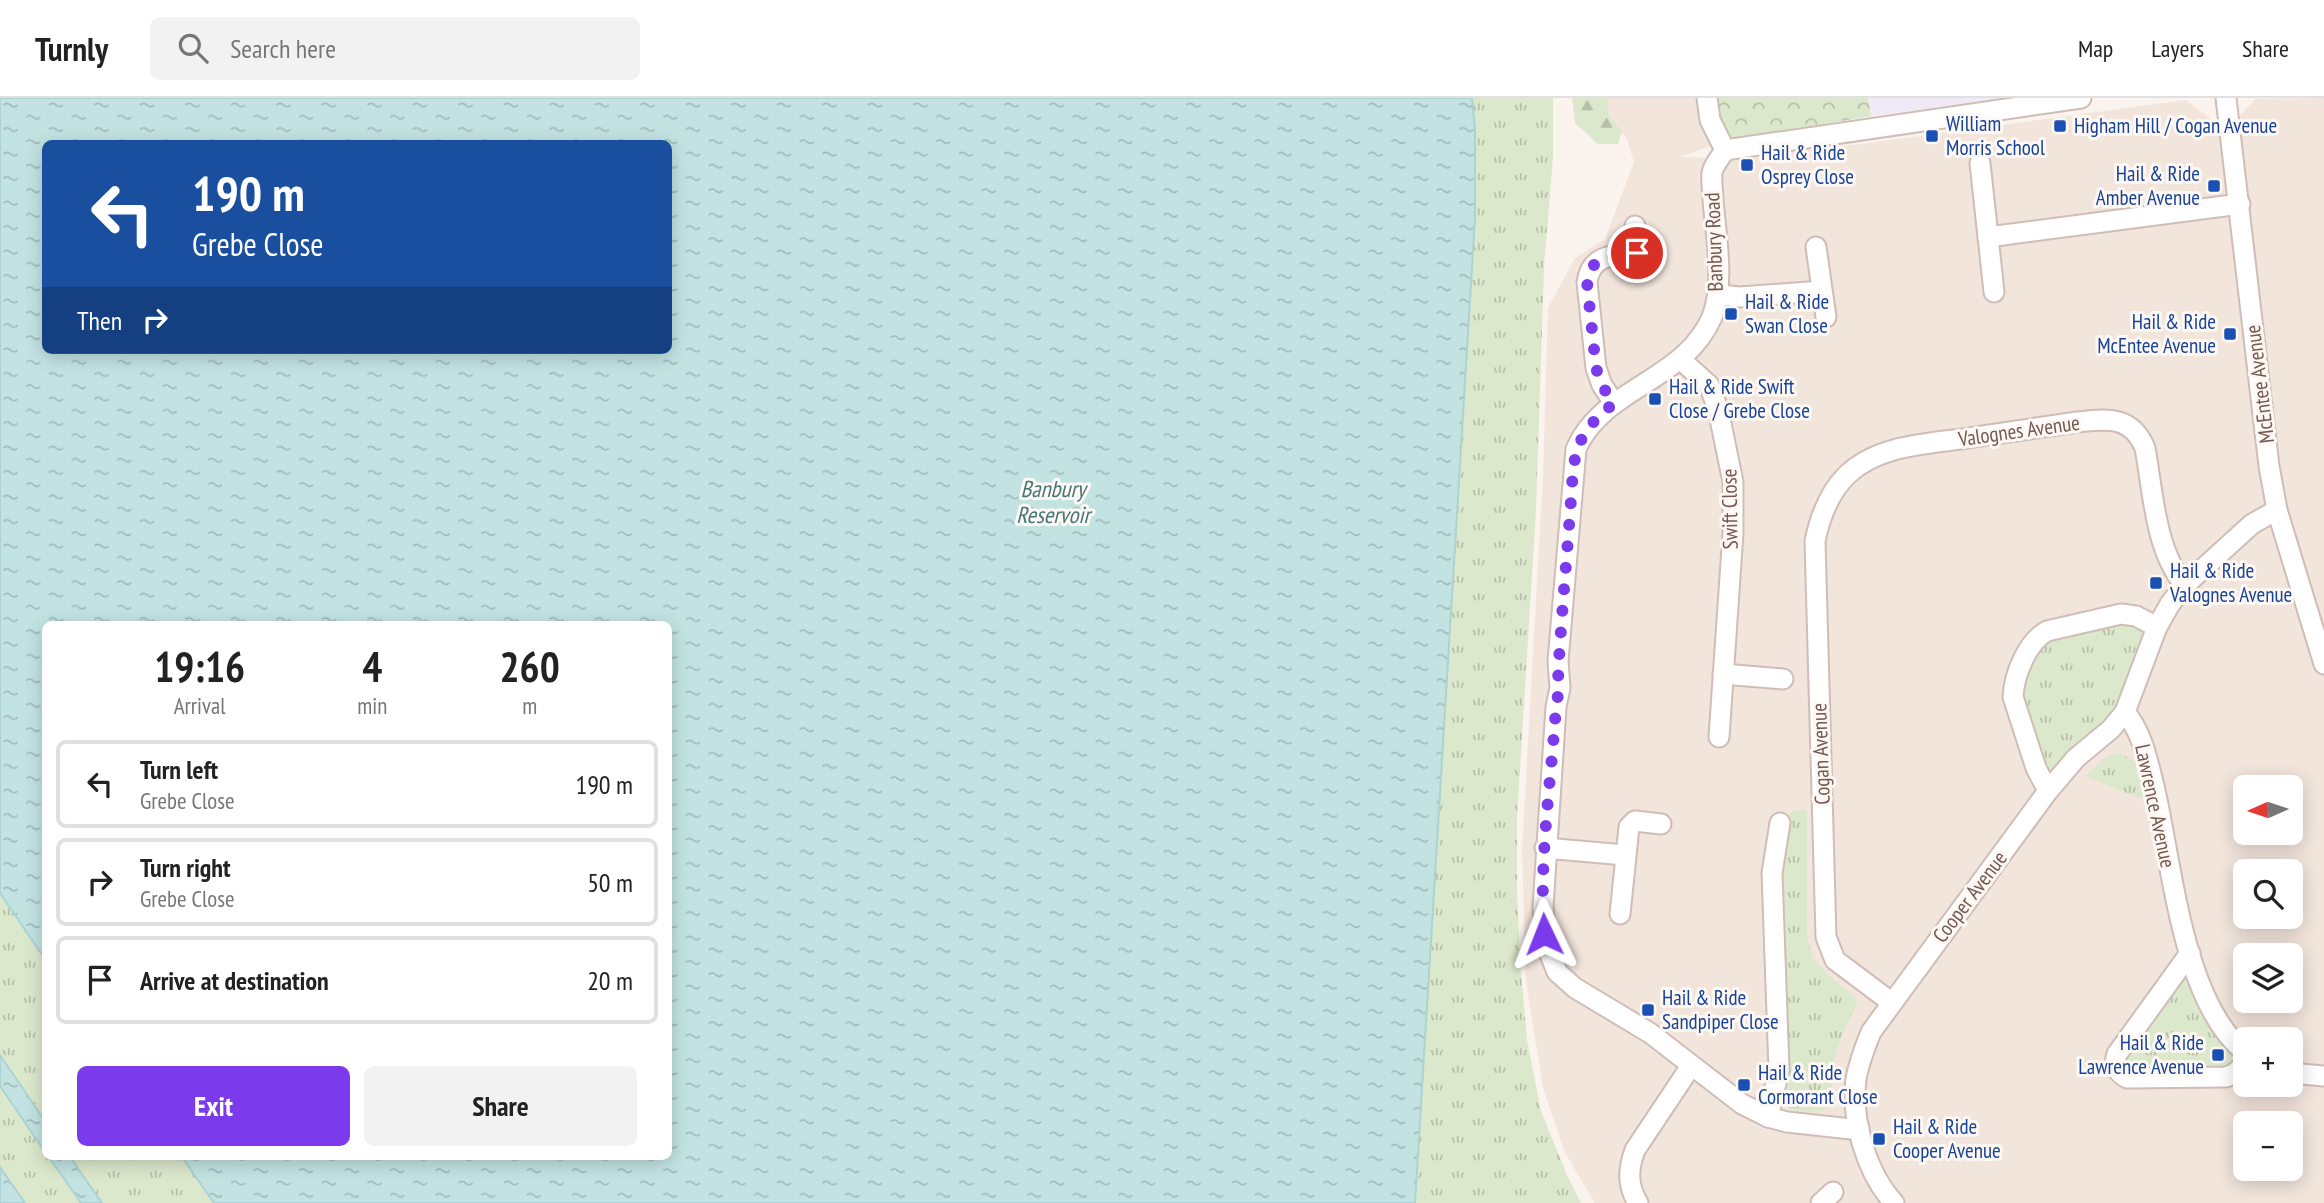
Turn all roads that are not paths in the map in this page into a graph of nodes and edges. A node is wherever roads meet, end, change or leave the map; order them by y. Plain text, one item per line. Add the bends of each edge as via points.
1 (1707, 98) edge
2 (2081, 98) edge
3 (2226, 98) edge
4 (1725, 150) junction
5 (1980, 163) dead end
6 (2240, 204) junction
7 (1635, 226) dead end
8 (1988, 237) junction
9 (1816, 247) dead end
10 (1821, 291) junction
11 (1994, 292) dead end
12 (1719, 295) junction
13 (1826, 317) dead end
14 (1680, 359) junction
15 (1614, 403) junction
16 (2277, 510) junction
17 (1814, 571) joint
18 (2185, 585) junction
19 (2157, 627) junction
20 (2324, 664) edge
21 (1723, 674) junction
22 (1783, 680) dead end
23 (2125, 712) junction
24 (1719, 737) dead end
25 (2048, 791) junction
26 (1780, 823) dead end
27 (1661, 824) dead end
28 (1545, 848) junction
29 (1625, 855) junction
30 (1620, 914) dead end
31 (2190, 953) junction
32 (1891, 1002) junction
33 (2233, 1040) edge
34 (1691, 1066) junction
35 (2233, 1074) edge
36 (2303, 1074) edge
37 (2324, 1076) edge
38 (1768, 1116) junction
39 (1859, 1128) junction
40 (1638, 1203) edge
41 (1894, 1203) edge

1 - 4 street via 1710,120
2 - 4 street
3 - 6 street, McEntee Avenue
4 - 12 street, Banbury Road via 1712,174
5 - 8 street
6 - 8 street
6 - 16 street, McEntee Avenue
7 - 15 street via 1637,253 1594,263 1588,272 1596,368
8 - 11 street
9 - 10 street
10 - 12 street
10 - 13 street
12 - 14 street, Banbury Road via 1711,319
14 - 15 street, Banbury Road
14 - 21 street, Swift Close via 1709,385 1733,482
15 - 28 street, Banbury Road via 1588,426 1576,449
16 - 18 street via 2252,524
16 - 20 street, McEntee Avenue
17 - 18 street, Valognes Avenue via 1820,517 1847,474 1872,458 1896,449 2107,419 2138,433 2145,448 2164,549
17 - 32 street, Cogan Avenue via 1826,937 1835,960
18 - 19 street
19 - 23 street
19 - 25 street via 2121,614 2047,631 2031,644 2013,697
21 - 22 street
21 - 24 street, Swift Close
23 - 25 street, Cooper Avenue
23 - 31 street, Lawrence Avenue via 2142,738
25 - 32 street, Cooper Avenue
26 - 38 street via 1772,873 1779,1070
27 - 29 street via 1631,823
28 - 29 street
28 - 34 street, Banbury Road via 1544,934 1558,972
29 - 30 street
31 - 33 street, Lawrence Avenue via 2215,1016
31 - 35 street via 2117,1054 2117,1069 2127,1078
32 - 39 street, Cooper Avenue via 1861,1055 1855,1099
34 - 38 street, Banbury Road via 1742,1104
34 - 40 street via 1635,1150 1629,1178
36 - 37 street
38 - 39 street, Banbury Road via 1809,1125
39 - 41 street, Cooper Avenue via 1875,1175

